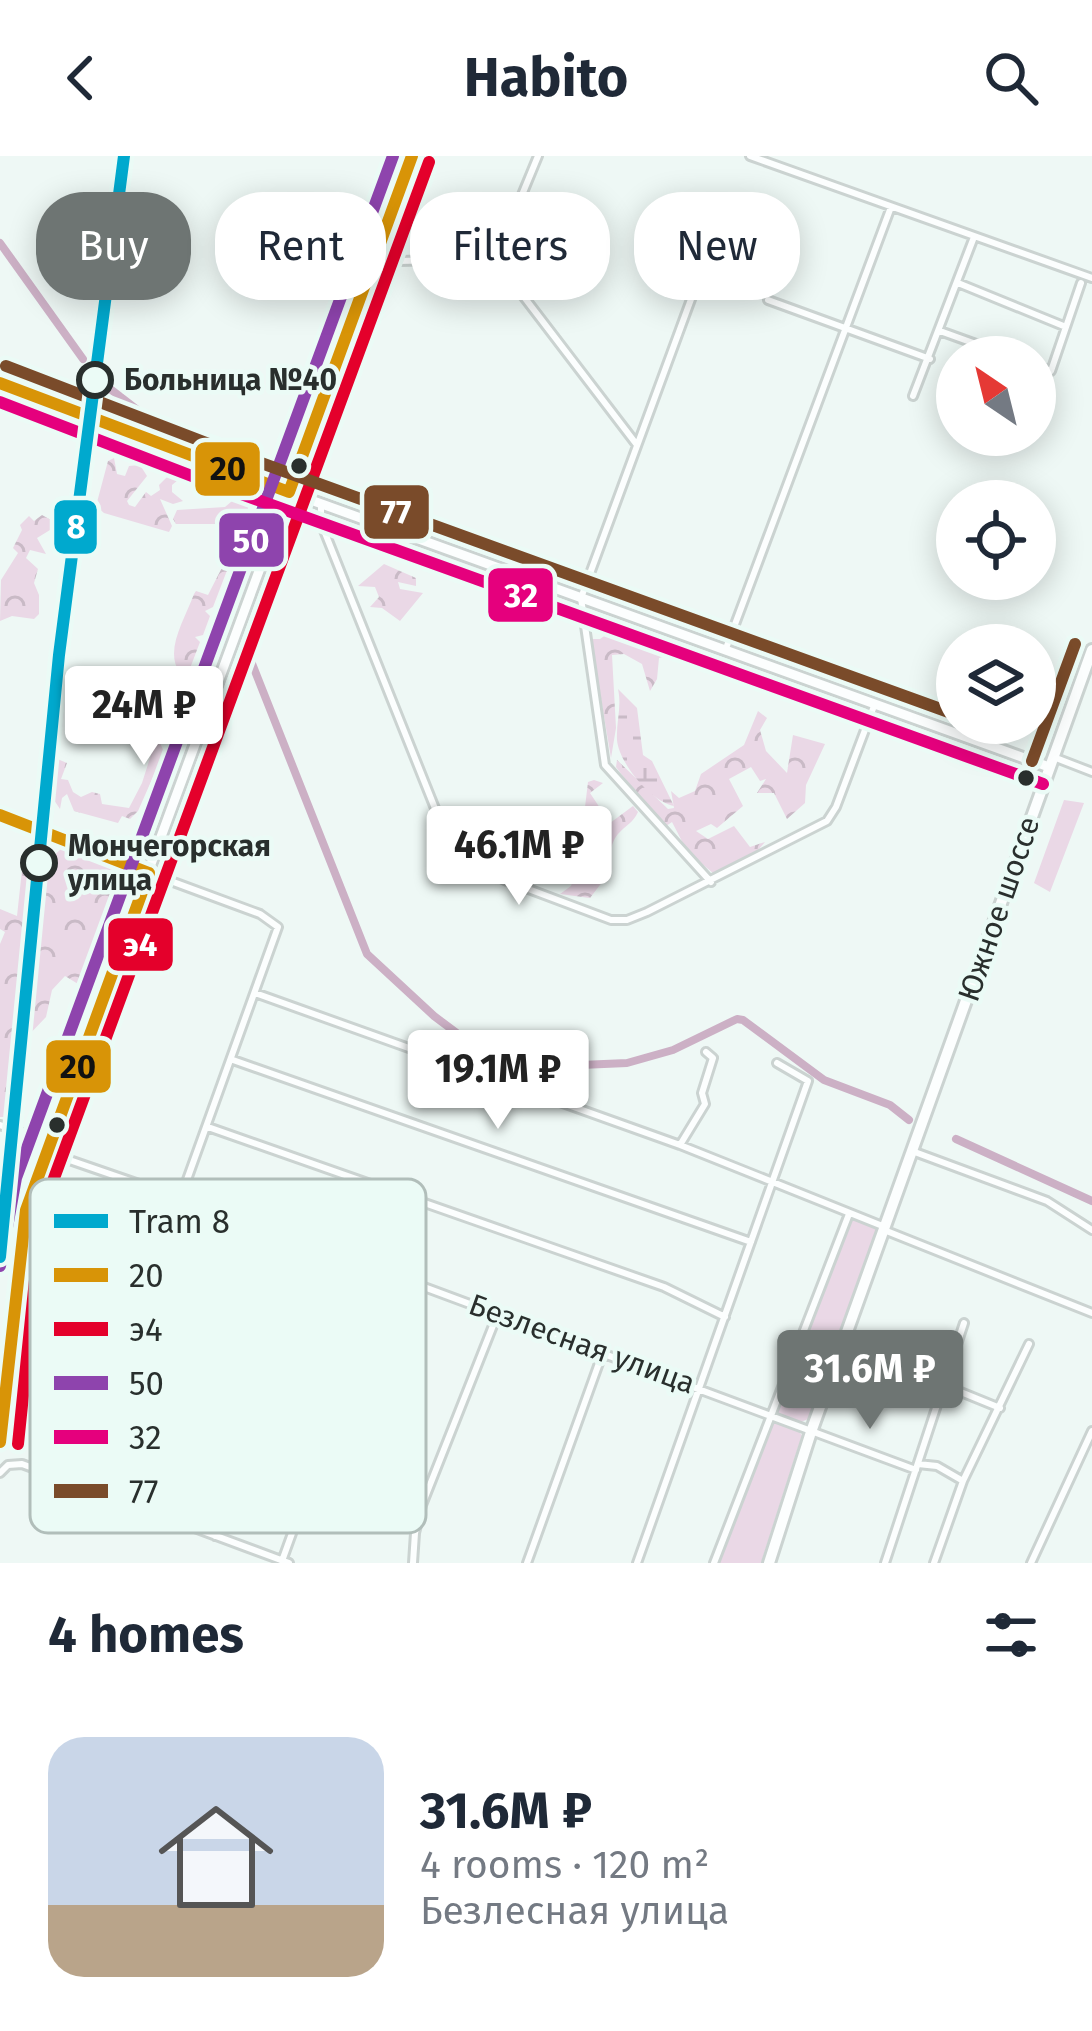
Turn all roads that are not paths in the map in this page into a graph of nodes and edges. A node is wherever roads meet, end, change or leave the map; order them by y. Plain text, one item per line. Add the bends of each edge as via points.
1 (392, 156) edge
2 (412, 156) edge
3 (538, 156) edge
4 (750, 156) edge
5 (523, 192) edge
6 (891, 207) junction
7 (386, 228) edge
8 (974, 236) junction
9 (1092, 278) edge
10 (957, 283) junction
11 (1081, 283) dead end
12 (360, 300) edge
13 (526, 300) edge
14 (691, 300) edge
15 (768, 300) dead end
16 (1066, 327) junction
17 (844, 328) junction
18 (940, 331) junction
19 (954, 336) edge
20 (1056, 356) edge
21 (930, 359) junction
22 (0, 383) edge
23 (913, 396) dead end
24 (637, 445) junction
25 (281, 459) junction
26 (299, 466) junction
27 (271, 486) junction
28 (290, 492) junction
29 (321, 503) junction
30 (581, 598) junction
31 (1092, 650) edge
32 (725, 651) junction
33 (874, 706) junction
34 (1051, 762) junction
35 (1092, 770) edge
36 (0, 816) edge
37 (145, 837) junction
38 (162, 839) junction
39 (131, 866) junction
40 (148, 874) junction
41 (710, 882) junction
42 (255, 993) junction
43 (706, 1052) dead end
44 (232, 1060) junction
45 (776, 1063) dead end
46 (0, 1125) edge
47 (208, 1126) junction
48 (48, 1144) junction
49 (680, 1145) junction
50 (912, 1150) junction
51 (35, 1179) edge
52 (123, 1179) edge
53 (187, 1179) edge
54 (359, 1179) edge
55 (775, 1180) junction
56 (30, 1198) edge
57 (426, 1202) edge
58 (849, 1213) junction
59 (884, 1228) junction
60 (1092, 1231) edge
61 (751, 1242) junction
62 (426, 1287) edge
63 (498, 1313) junction
64 (1092, 1313) edge
65 (725, 1317) junction
66 (964, 1323) dead end
67 (1029, 1344) dead end
68 (603, 1352) junction
69 (946, 1385) junction
70 (700, 1388) junction
71 (1000, 1408) junction
72 (769, 1415) junction
73 (1092, 1431) edge
74 (811, 1432) junction
75 (0, 1442) edge
76 (30, 1467) edge
77 (917, 1467) junction
78 (0, 1473) edge
79 (963, 1481) junction
80 (426, 1495) edge
81 (207, 1533) edge
82 (216, 1533) edge
83 (296, 1533) edge
84 (415, 1533) edge
85 (215, 1536) junction
86 (286, 1562) edge
87 (413, 1563) edge
88 (527, 1563) edge
89 (637, 1563) edge
90 (714, 1563) edge
91 (769, 1563) edge
92 (885, 1563) edge
93 (934, 1563) edge
94 (1031, 1563) edge

1 - 25 main road
2 - 7 main road
3 - 5 street
4 - 6 street
6 - 8 street
6 - 17 street
8 - 9 street
8 - 10 street
10 - 16 street
10 - 18 street
11 - 16 street
12 - 26 main road
13 - 24 street
14 - 24 street
15 - 17 street
16 - 20 street
17 - 21 street
17 - 32 street
18 - 19 street
18 - 21 street
21 - 23 street
22 - 27 main road
24 - 30 street
25 - 26 main road
25 - 27 main road
26 - 28 main road
27 - 28 main road
27 - 37 main road
28 - 29 main road
28 - 38 main road
29 - 30 main road
29 - 41 street via 321,523 454,856 620,922
30 - 32 main road
30 - 41 street via 604,765
31 - 34 main road, Южное шоссе
32 - 33 main road
33 - 34 main road
33 - 41 street via 826,821
34 - 35 street
34 - 50 main road, Южное шоссе
36 - 39 main road
37 - 38 main road via 152,847
37 - 39 main road
37 - 40 main road
38 - 40 main road
39 - 40 main road
40 - 42 street via 278,927
40 - 48 main road
42 - 44 street
42 - 49 street
43 - 49 street via 713,1058 705,1104
44 - 47 street
44 - 61 street
45 - 55 street via 808,1081
46 - 48 street, Безлесная улица
47 - 53 street
47 - 54 street
48 - 51 main road
48 - 52 street, Безлесная улица via 55,1156
49 - 55 street
50 - 59 main road, Южное шоссе
50 - 60 street via 1047,1201
55 - 58 street
55 - 61 street
56 - 75 main road
57 - 65 street via 664,1286
58 - 59 street
58 - 72 street
59 - 64 street
59 - 74 main road, Южное шоссе
61 - 65 street
62 - 63 street, Безлесная улица
63 - 68 street, Безлесная улица
63 - 80 street
65 - 70 street
66 - 69 street
67 - 71 street
68 - 70 street, Безлесная улица
68 - 88 street
69 - 71 street
69 - 77 street
70 - 72 street, Безлесная улица
70 - 89 street
71 - 79 street
72 - 74 street, Безлесная улица
72 - 90 street
73 - 94 street
74 - 77 street, Безлесная улица
74 - 91 main road, Южное шоссе
76 - 78 street via 8,1465
77 - 79 street, Безлесная улица via 937,1466
77 - 92 street
79 - 93 street
81 - 85 street
82 - 85 street
83 - 86 street
84 - 87 street
85 - 86 street

